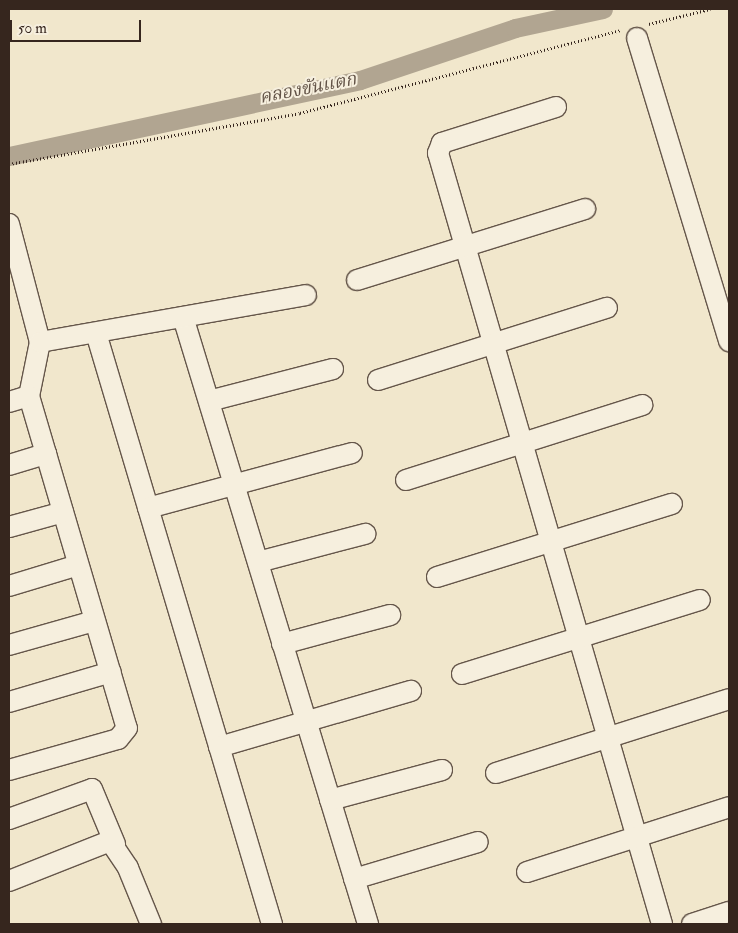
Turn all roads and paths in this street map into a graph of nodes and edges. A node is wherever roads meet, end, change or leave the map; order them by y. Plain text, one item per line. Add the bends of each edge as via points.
1 (710, 9) edge
2 (635, 31) junction
3 (556, 107) dead end
4 (9, 164) edge
5 (585, 209) dead end
6 (9, 224) edge
7 (464, 245) junction
8 (357, 280) dead end
9 (306, 295) dead end
10 (607, 308) dead end
11 (183, 317) junction
12 (96, 333) junction
13 (729, 341) edge
14 (40, 342) junction
15 (494, 344) junction
16 (333, 369) dead end
17 (378, 380) dead end
18 (29, 396) junction
19 (208, 401) junction
20 (9, 402) edge
21 (642, 405) dead end
22 (522, 442) junction
23 (352, 453) dead end
24 (46, 454) junction
25 (9, 465) edge
26 (406, 480) dead end
27 (234, 485) junction
28 (672, 504) dead end
29 (148, 508) junction
30 (63, 512) junction
31 (9, 527) edge
32 (365, 534) dead end
33 (551, 541) junction
34 (258, 562) junction
35 (78, 565) junction
36 (436, 577) dead end
37 (9, 586) edge
38 (700, 600) dead end
39 (390, 615) dead end
40 (94, 621) junction
41 (578, 639) junction
42 (282, 644) junction
43 (9, 645) edge
44 (111, 672) junction
45 (462, 674) dead end
46 (411, 691) dead end
47 (729, 699) edge
48 (9, 702) edge
49 (306, 721) junction
50 (607, 738) junction
51 (219, 747) junction
52 (9, 770) edge
53 (442, 770) dead end
54 (496, 773) dead end
55 (330, 800) junction
56 (729, 807) edge
57 (9, 818) edge
58 (636, 837) junction
59 (478, 842) dead end
60 (115, 844) junction
61 (527, 872) dead end
62 (354, 879) junction
63 (9, 881) edge
64 (729, 912) edge
65 (151, 924) edge
66 (272, 924) edge
67 (368, 924) edge
68 (662, 924) edge
69 (692, 924) edge

1 - 2 path
2 - 4 path via 300,113
2 - 13 street
3 - 7 street via 442,143 440,166
5 - 7 street
6 - 14 street
7 - 8 street
7 - 15 street
9 - 11 street
10 - 15 street
11 - 12 street
11 - 19 street
12 - 14 street
12 - 29 street
14 - 18 street
15 - 17 street
15 - 22 street
16 - 19 street
18 - 20 street
18 - 24 street
19 - 27 street
21 - 22 street
22 - 26 street
22 - 33 street
23 - 27 street
24 - 25 street
24 - 30 street
27 - 29 street
27 - 34 street
28 - 33 street
29 - 51 street
30 - 31 street
30 - 35 street
32 - 34 street
33 - 36 street
33 - 41 street
34 - 42 street
35 - 37 street
35 - 40 street
38 - 41 street
39 - 42 street
40 - 43 street
40 - 44 street
41 - 45 street
41 - 50 street
42 - 49 street
44 - 48 street
44 - 52 street via 127,728 118,739
46 - 49 street
47 - 50 street
49 - 51 street
49 - 55 street
50 - 54 street
50 - 58 street
51 - 66 street
53 - 55 street
55 - 62 street
56 - 58 street
57 - 60 street via 92,789
58 - 61 street
58 - 68 street
59 - 62 street
60 - 63 street via 102,842
60 - 65 street
62 - 67 street
64 - 69 street

